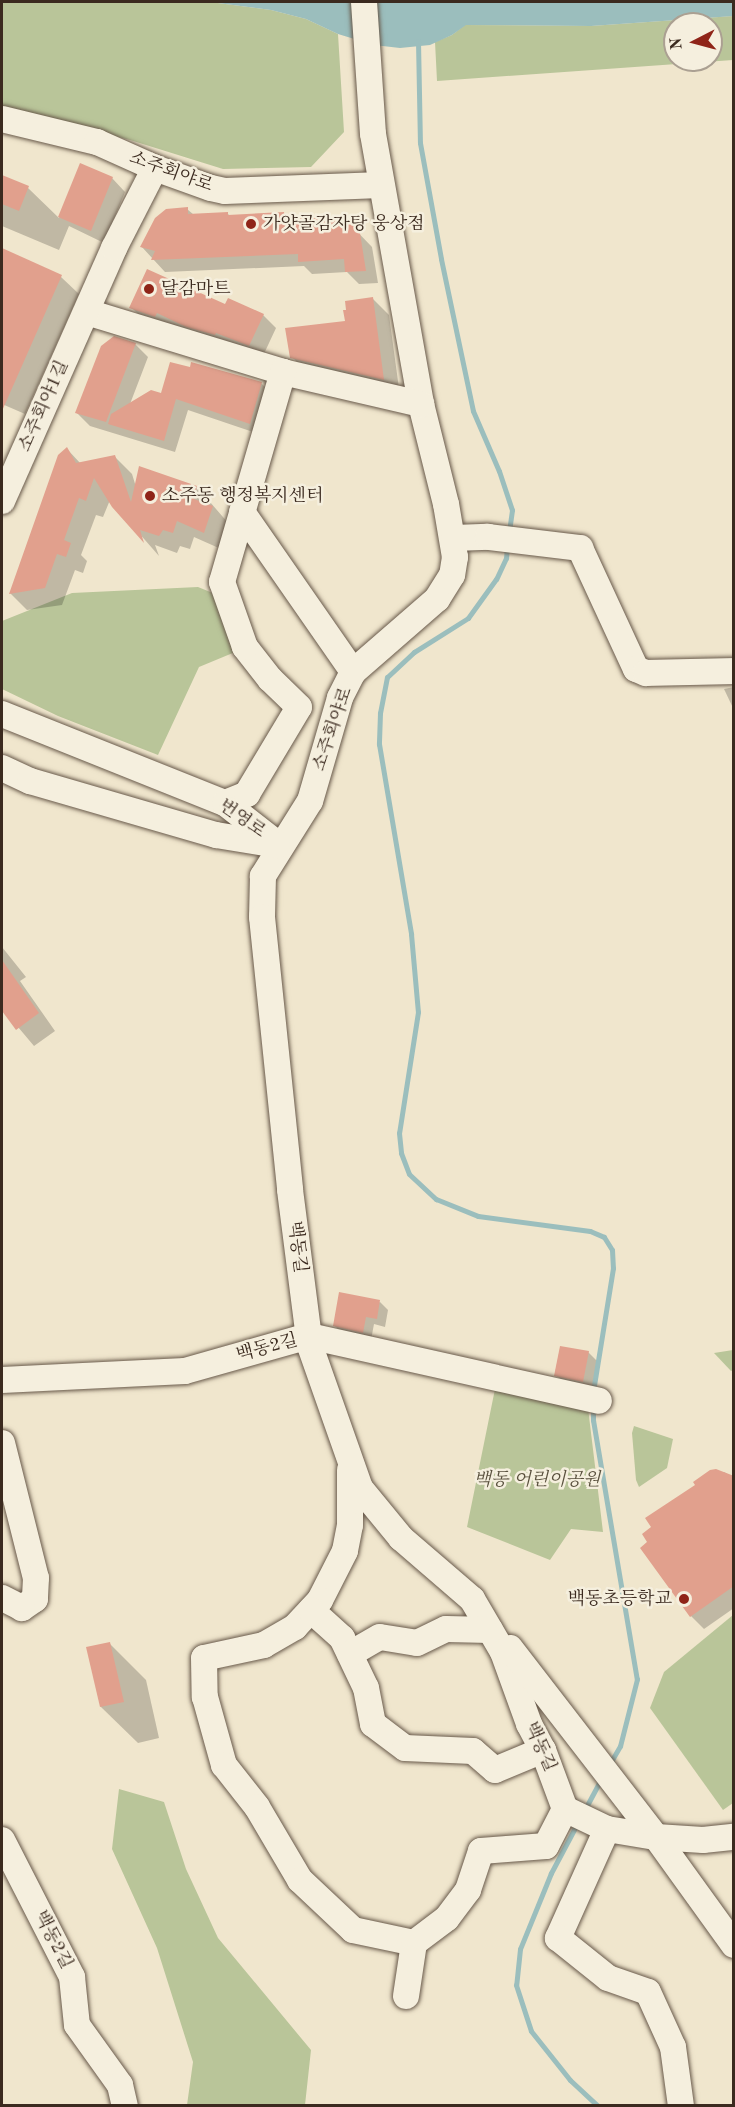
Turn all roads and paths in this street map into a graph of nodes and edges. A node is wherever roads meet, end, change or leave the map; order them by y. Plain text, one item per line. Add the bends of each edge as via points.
1 (364, 2) edge
2 (2, 118) edge
3 (155, 168) junction
4 (381, 185) junction
5 (87, 312) junction
6 (283, 372) junction
7 (421, 404) junction
8 (2, 501) edge
9 (242, 512) junction
10 (454, 538) junction
11 (734, 671) edge
12 (353, 672) junction
13 (2, 714) edge
14 (130, 766) junction
15 (2, 768) edge
16 (225, 803) junction
17 (115, 806) junction
18 (280, 846) junction
19 (309, 1336) junction
20 (2, 1380) edge
21 (599, 1401) dead end
22 (2, 1443) edge
23 (350, 1461) junction
24 (2, 1598) edge
25 (472, 1599) junction
26 (311, 1610) junction
27 (490, 1630) junction
28 (350, 1654) junction
29 (543, 1750) junction
30 (565, 1809) junction
31 (607, 1829) junction
32 (734, 1837) edge
33 (657, 1838) junction
34 (2, 1840) edge
35 (414, 1943) junction
36 (734, 1945) edge
37 (406, 1996) dead end
38 (125, 2106) edge
39 (681, 2106) edge

1 - 4 street, 소주회야로 via 373,134
2 - 3 street, 소주회야로 via 97,142
3 - 4 street, 소주회야로 via 225,191
3 - 5 street, 소주회야1길
4 - 7 street, 소주회야로
5 - 6 street
5 - 8 street, 소주회야1길
6 - 7 street
6 - 9 street
7 - 10 street, 소주회야로
9 - 12 street
9 - 16 street via 222,582 245,647 270,680 299,707 248,794
10 - 11 street via 488,537 580,548 636,669
10 - 12 street, 소주회야로 via 452,575 444,591
12 - 18 street, 소주회야로 via 340,698 310,801
13 - 14 street, 번영로
14 - 16 street, 번영로
14 - 17 street via 134,778 132,793
15 - 17 street, 번영로 via 30,781
16 - 18 street, 번영로
17 - 18 street, 번영로 via 216,835
18 - 19 street, 백동길 via 263,876 262,917
19 - 20 street, 백동2길 via 185,1371
19 - 21 street, 백동2길
19 - 23 street, 백동길
22 - 24 street via 36,1578 34,1599 22,1608
23 - 25 street, 백동길 via 360,1488 401,1538
23 - 26 street via 350,1525 345,1551
25 - 27 street, 백동길
25 - 33 street, 백동길
26 - 28 street via 342,1638
26 - 35 street via 295,1627 264,1645 204,1658 205,1697 224,1765 257,1807 300,1880 353,1930
27 - 28 street via 446,1629 417,1643 380,1637
27 - 29 street, 백동길 via 503,1652 529,1725
28 - 29 street via 366,1688 373,1725 405,1748 473,1750 495,1770
29 - 30 street, 백동길
30 - 31 street
30 - 35 street via 546,1846 482,1851 468,1890 447,1918
31 - 33 street
31 - 39 street via 558,1938 608,1978 648,1992 673,2047
32 - 33 street
33 - 36 street, 백동길
34 - 38 street, 백동2길 via 72,1977 77,2025 120,2085
35 - 37 street

